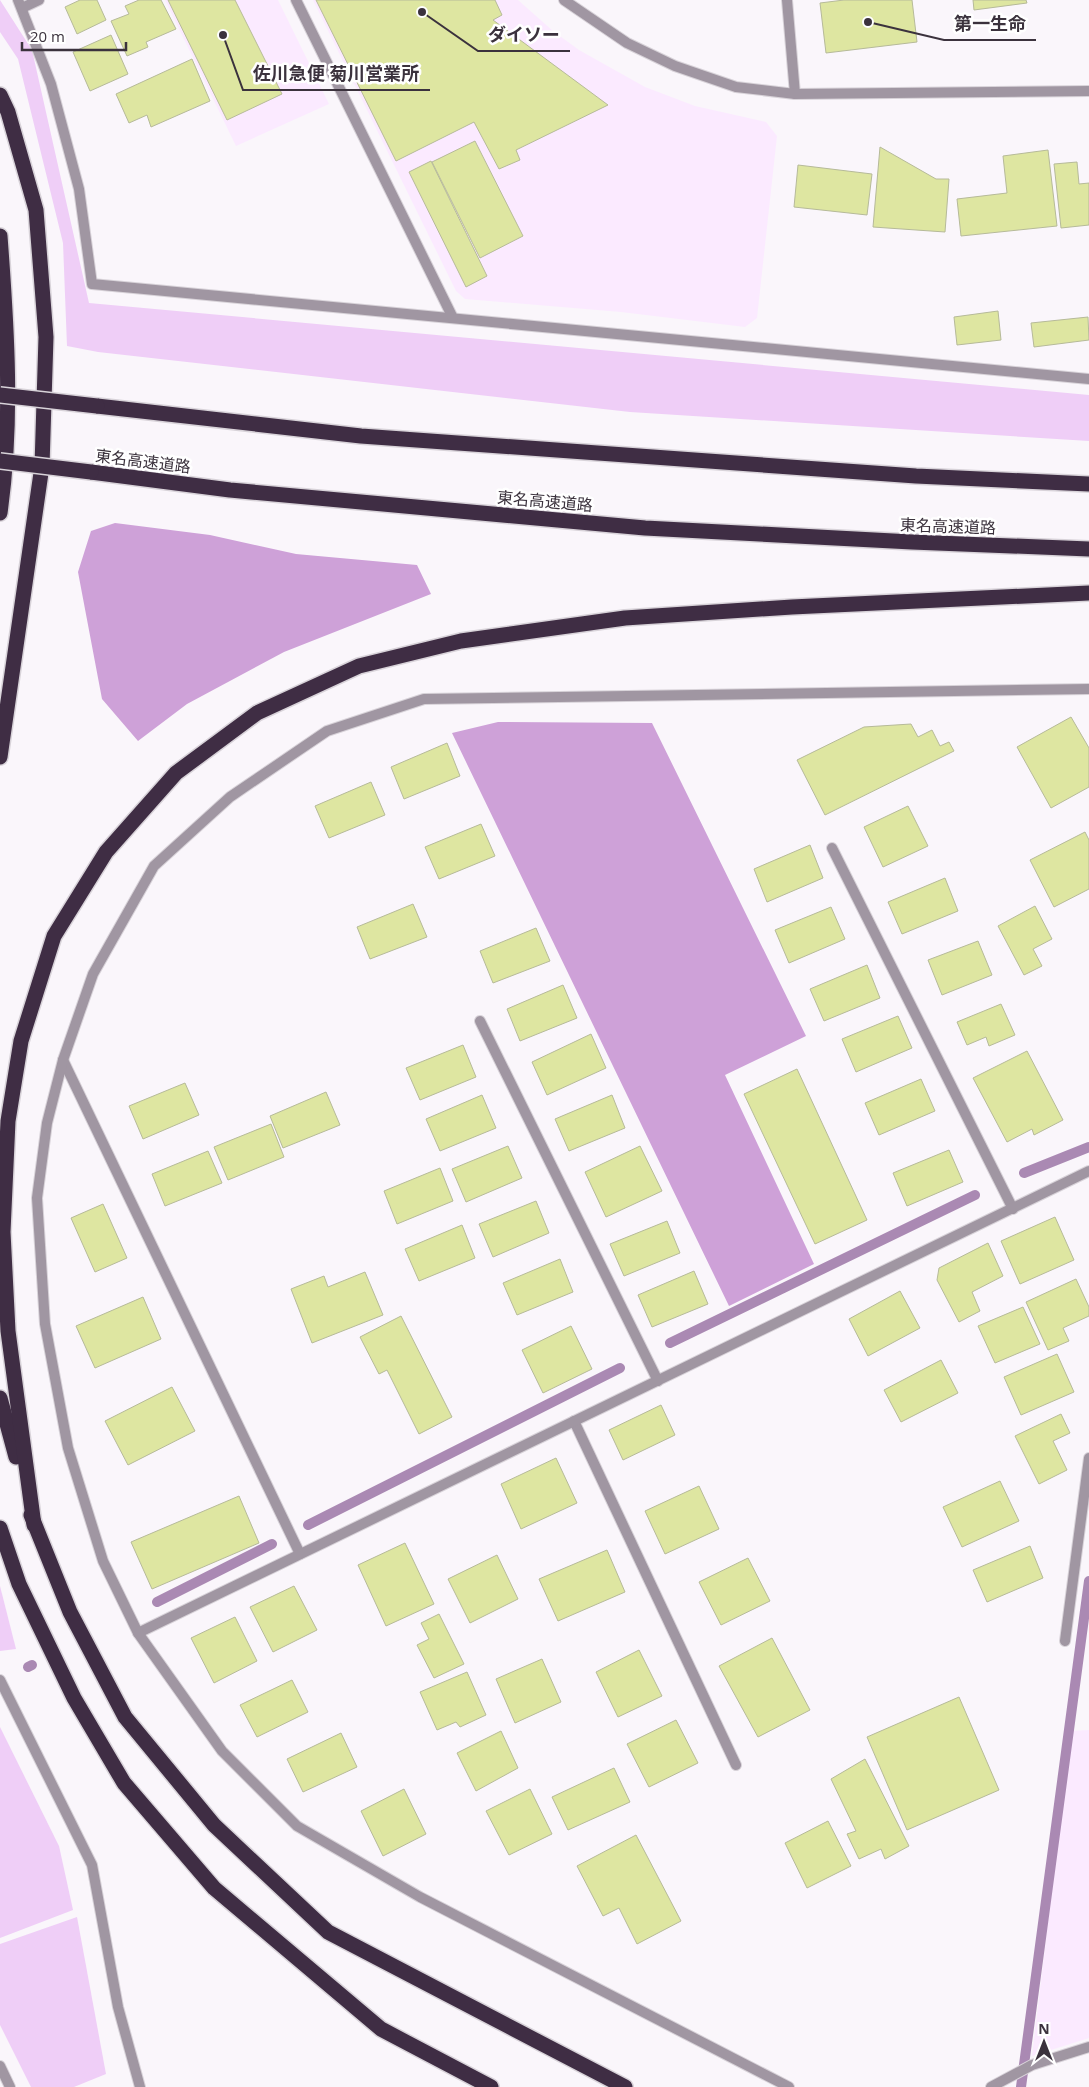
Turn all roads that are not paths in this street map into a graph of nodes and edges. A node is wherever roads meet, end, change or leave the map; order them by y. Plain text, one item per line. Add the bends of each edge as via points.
1 (39, 0) edge
2 (296, 0) edge
3 (564, 0) edge
4 (787, 0) edge
5 (20, 4) edge
6 (1089, 91) edge
7 (795, 94) junction
8 (0, 95) edge
9 (0, 236) edge
10 (453, 318) junction
11 (1089, 379) edge
12 (0, 395) edge
13 (0, 461) edge
14 (1089, 484) edge
15 (0, 513) edge
16 (1089, 549) edge
17 (1089, 593) edge
18 (1089, 689) edge
19 (0, 757) edge
20 (832, 848) dead end
21 (480, 1021) dead end
22 (63, 1060) junction
23 (1089, 1171) edge
24 (1013, 1209) junction
25 (658, 1381) junction
26 (0, 1398) edge
27 (574, 1421) junction
28 (1089, 1458) edge
29 (34, 1525) junction
30 (0, 1528) edge
31 (300, 1554) junction
32 (138, 1633) junction
33 (1065, 1641) dead end
34 (0, 1680) edge
35 (4, 1701) edge
36 (736, 1765) dead end
37 (1089, 2047) edge
38 (0, 2066) edge
39 (10, 2087) edge
40 (140, 2087) edge
41 (490, 2087) edge
42 (625, 2087) edge
43 (788, 2087) edge
44 (991, 2087) edge

1 - 5 street
2 - 10 street
3 - 7 street via 627,43 676,66 736,87
4 - 7 street
5 - 10 street via 51,84 79,189 92,284
6 - 7 street
8 - 19 highway via 8,112 36,210 46,337 42,466
9 - 15 highway via 7,331 7,428
10 - 11 street
12 - 14 highway, bridge via 361,436 916,476
13 - 16 highway, 東名高速道路, bridge via 230,490 645,528
17 - 29 highway via 625,618 461,642 359,666 258,712 176,773 106,852 54,936 21,1041 8,1121 3,1232 8,1331
18 - 22 street via 424,699 328,731 230,797 154,866 93,974
20 - 24 street
21 - 25 street
22 - 31 street
22 - 32 street via 47,1123 37,1198 45,1324 68,1448 103,1561
23 - 24 street
24 - 25 street
25 - 27 street
26 - 29 highway
27 - 31 street
27 - 36 street
28 - 33 street
29 - 42 highway via 70,1612 125,1717 214,1824 328,1932
30 - 41 highway via 19,1584 66,1680 124,1783 214,1888 381,2029
31 - 32 street
32 - 43 street via 222,1751 297,1826 420,1897
34 - 35 street
35 - 40 street via 92,1865 118,2007
37 - 44 street via 1032,2065
38 - 39 street

